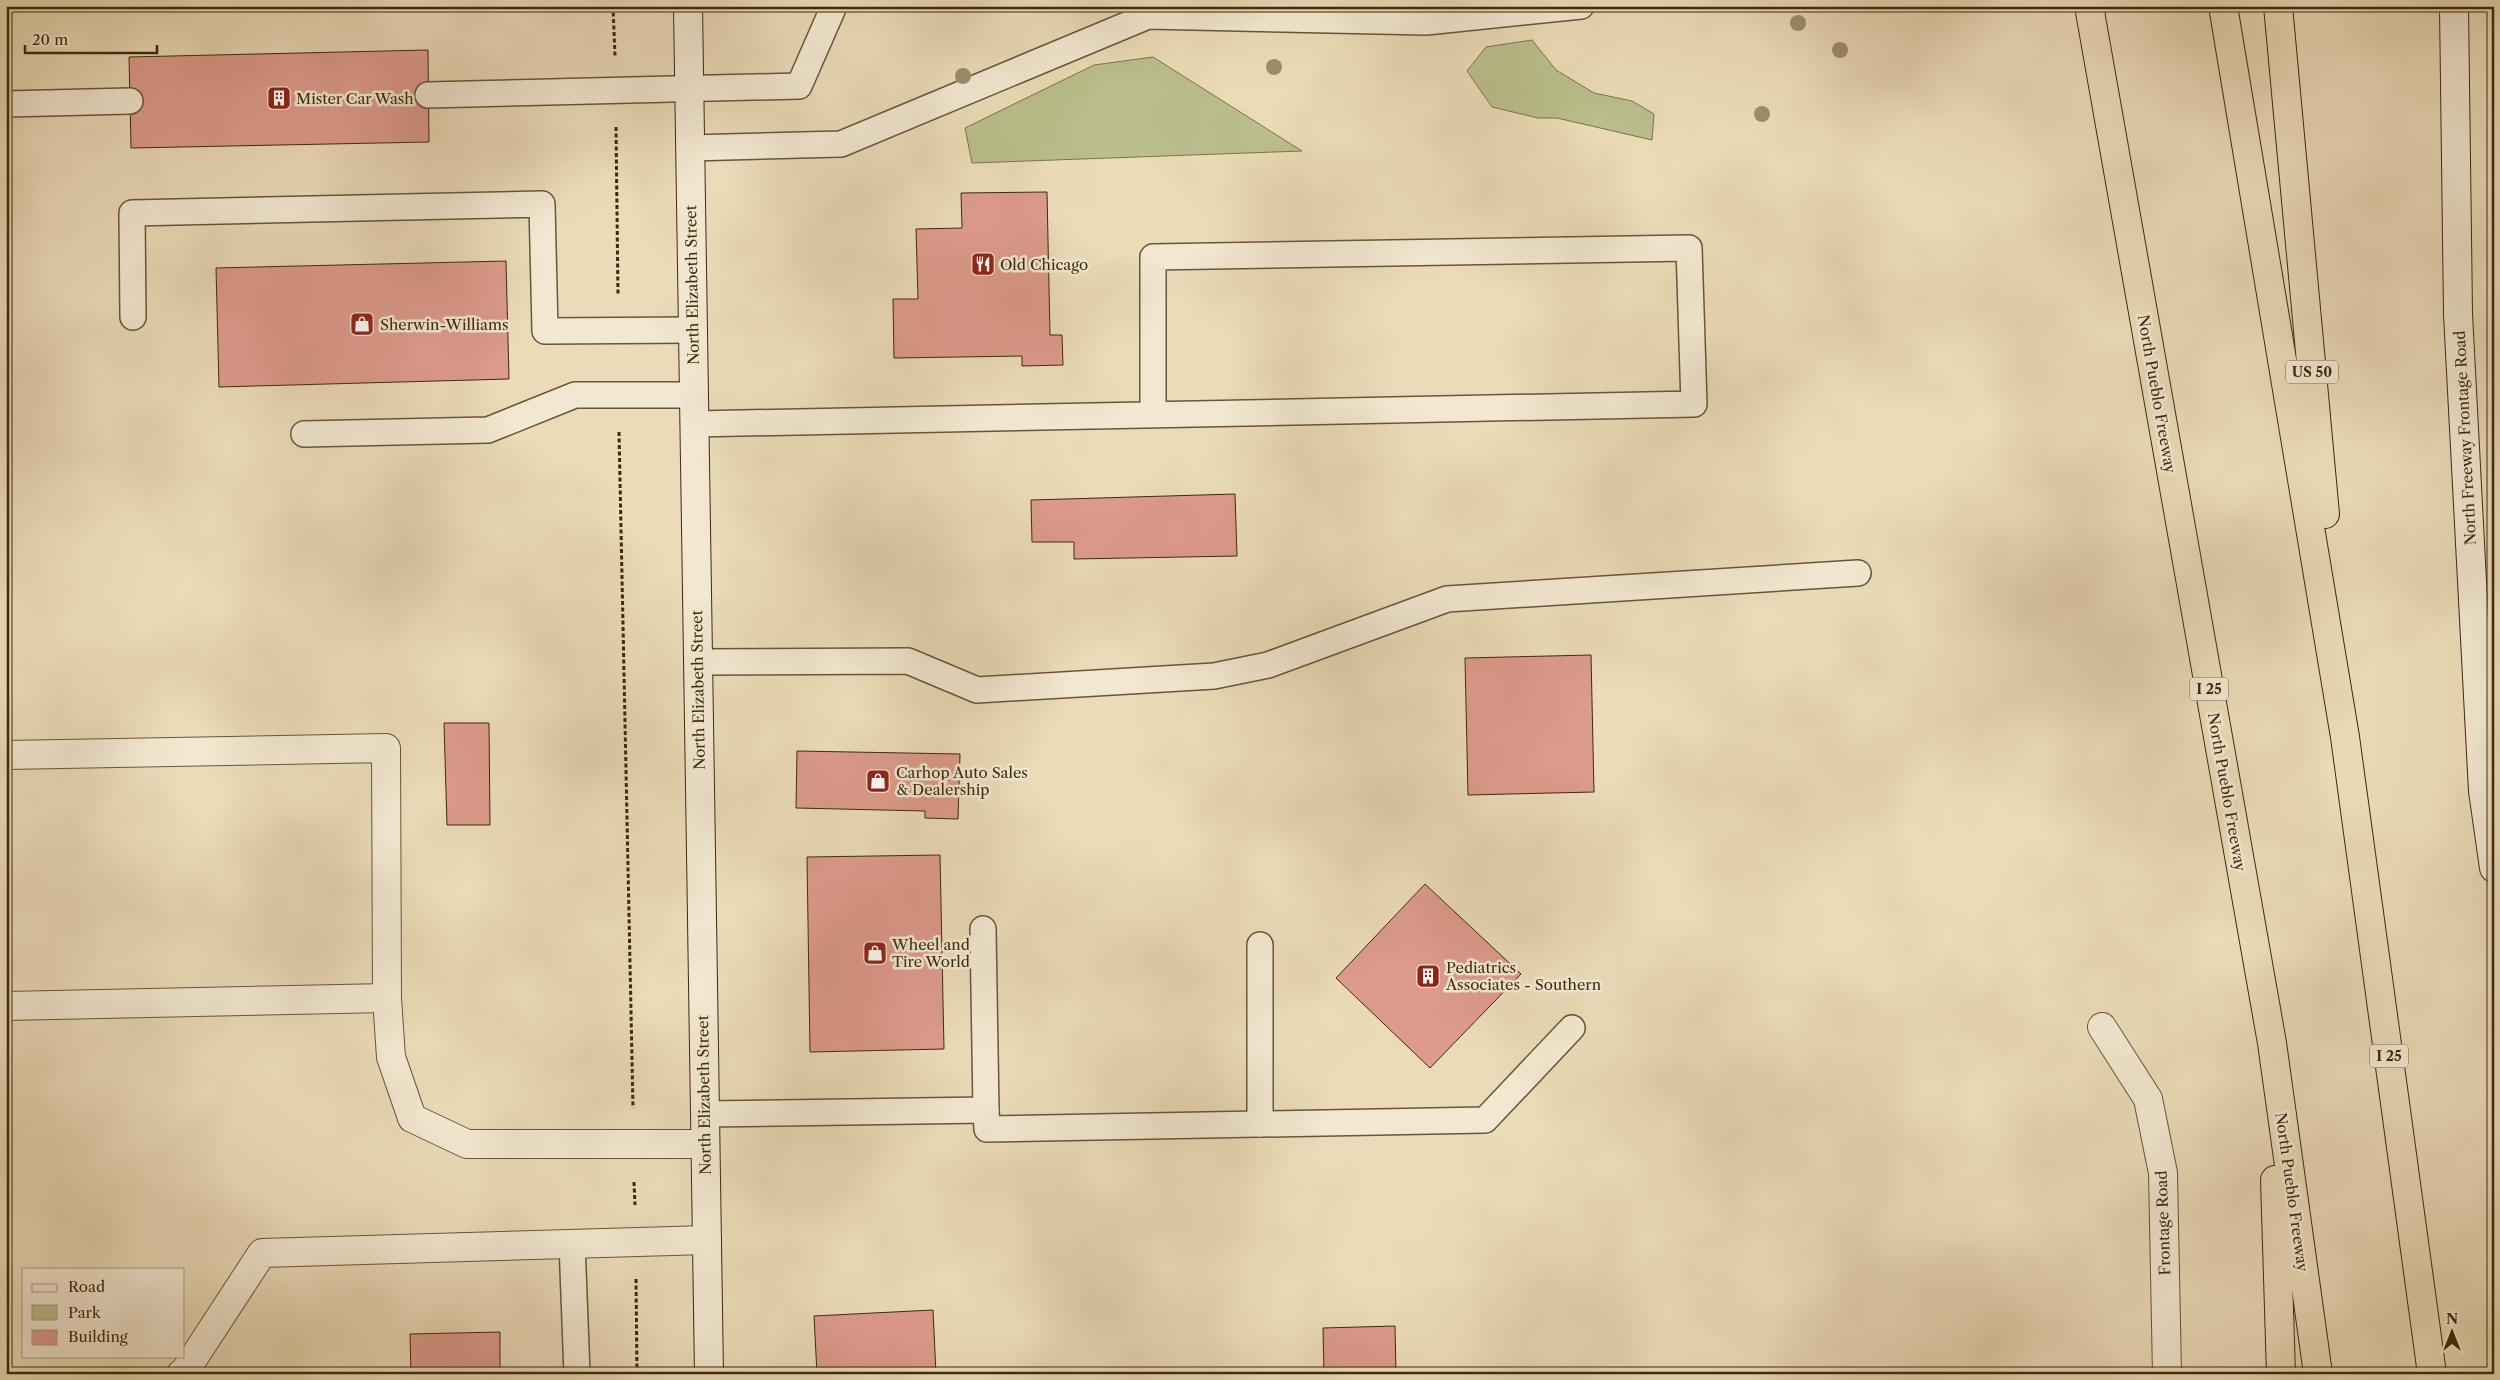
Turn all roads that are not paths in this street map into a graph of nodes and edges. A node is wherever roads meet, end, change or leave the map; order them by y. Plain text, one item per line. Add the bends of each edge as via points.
1 (688, 6) edge
2 (834, 6) edge
3 (1581, 6) edge
4 (2089, 6) edge
5 (2223, 6) edge
6 (2278, 6) edge
7 (2454, 6) edge
8 (689, 89) junction
9 (428, 95) dead end
10 (130, 101) dead end
11 (6, 104) edge
12 (690, 148) junction
13 (133, 317) dead end
14 (692, 330) junction
15 (694, 395) junction
16 (1153, 415) junction
17 (695, 424) junction
18 (304, 434) dead end
19 (1858, 573) dead end
20 (698, 662) junction
21 (2346, 737) junction
22 (6, 755) edge
23 (2494, 868) edge
24 (983, 930) dead end
25 (1260, 945) dead end
26 (387, 998) junction
27 (6, 1006) edge
28 (2102, 1027) dead end
29 (1572, 1028) dead end
30 (2272, 1043) junction
31 (986, 1110) junction
32 (705, 1114) junction
33 (1260, 1124) junction
34 (705, 1144) junction
35 (707, 1240) junction
36 (572, 1243) junction
37 (181, 1374) edge
38 (577, 1374) edge
39 (709, 1374) edge
40 (2167, 1374) edge
41 (2281, 1374) edge
42 (2318, 1374) edge
43 (2432, 1374) edge

1 - 8 street, North Elizabeth Street
2 - 8 lane via 799,86
3 - 12 lane via 1426,22 1148,16 841,144
4 - 30 highway, North Pueblo Freeway / I 25
5 - 21 highway, I 25
6 - 21 highway, US 50
7 - 23 street, North Freeway Frontage Road via 2458,314 2483,791
8 - 9 lane
8 - 12 street, North Elizabeth Street
10 - 11 lane
12 - 14 street, North Elizabeth Street
13 - 14 lane via 132,213 542,204 544,331
14 - 15 street, North Elizabeth Street
15 - 17 street, North Elizabeth Street
15 - 18 lane via 575,395 488,430
16 - 16 lane via 1694,404 1689,248 1153,257
16 - 17 lane
17 - 20 street, North Elizabeth Street
19 - 20 lane via 1447,598 1268,665 1214,676 977,690 908,661
20 - 32 street, North Elizabeth Street
21 - 43 highway, I 25
22 - 26 street via 386,748
24 - 31 lane
25 - 33 lane
26 - 27 street
26 - 34 street via 391,1057 412,1118 466,1144
28 - 40 street, Frontage Road via 2148,1099 2163,1173
29 - 33 lane via 1485,1120
30 - 41 highway
30 - 42 highway, North Pueblo Freeway / I 25
31 - 32 lane
31 - 33 lane via 987,1129
32 - 34 street, North Elizabeth Street
34 - 35 street, North Elizabeth Street
35 - 36 street
35 - 39 street, North Elizabeth Street
36 - 37 street via 262,1253
36 - 38 lane

